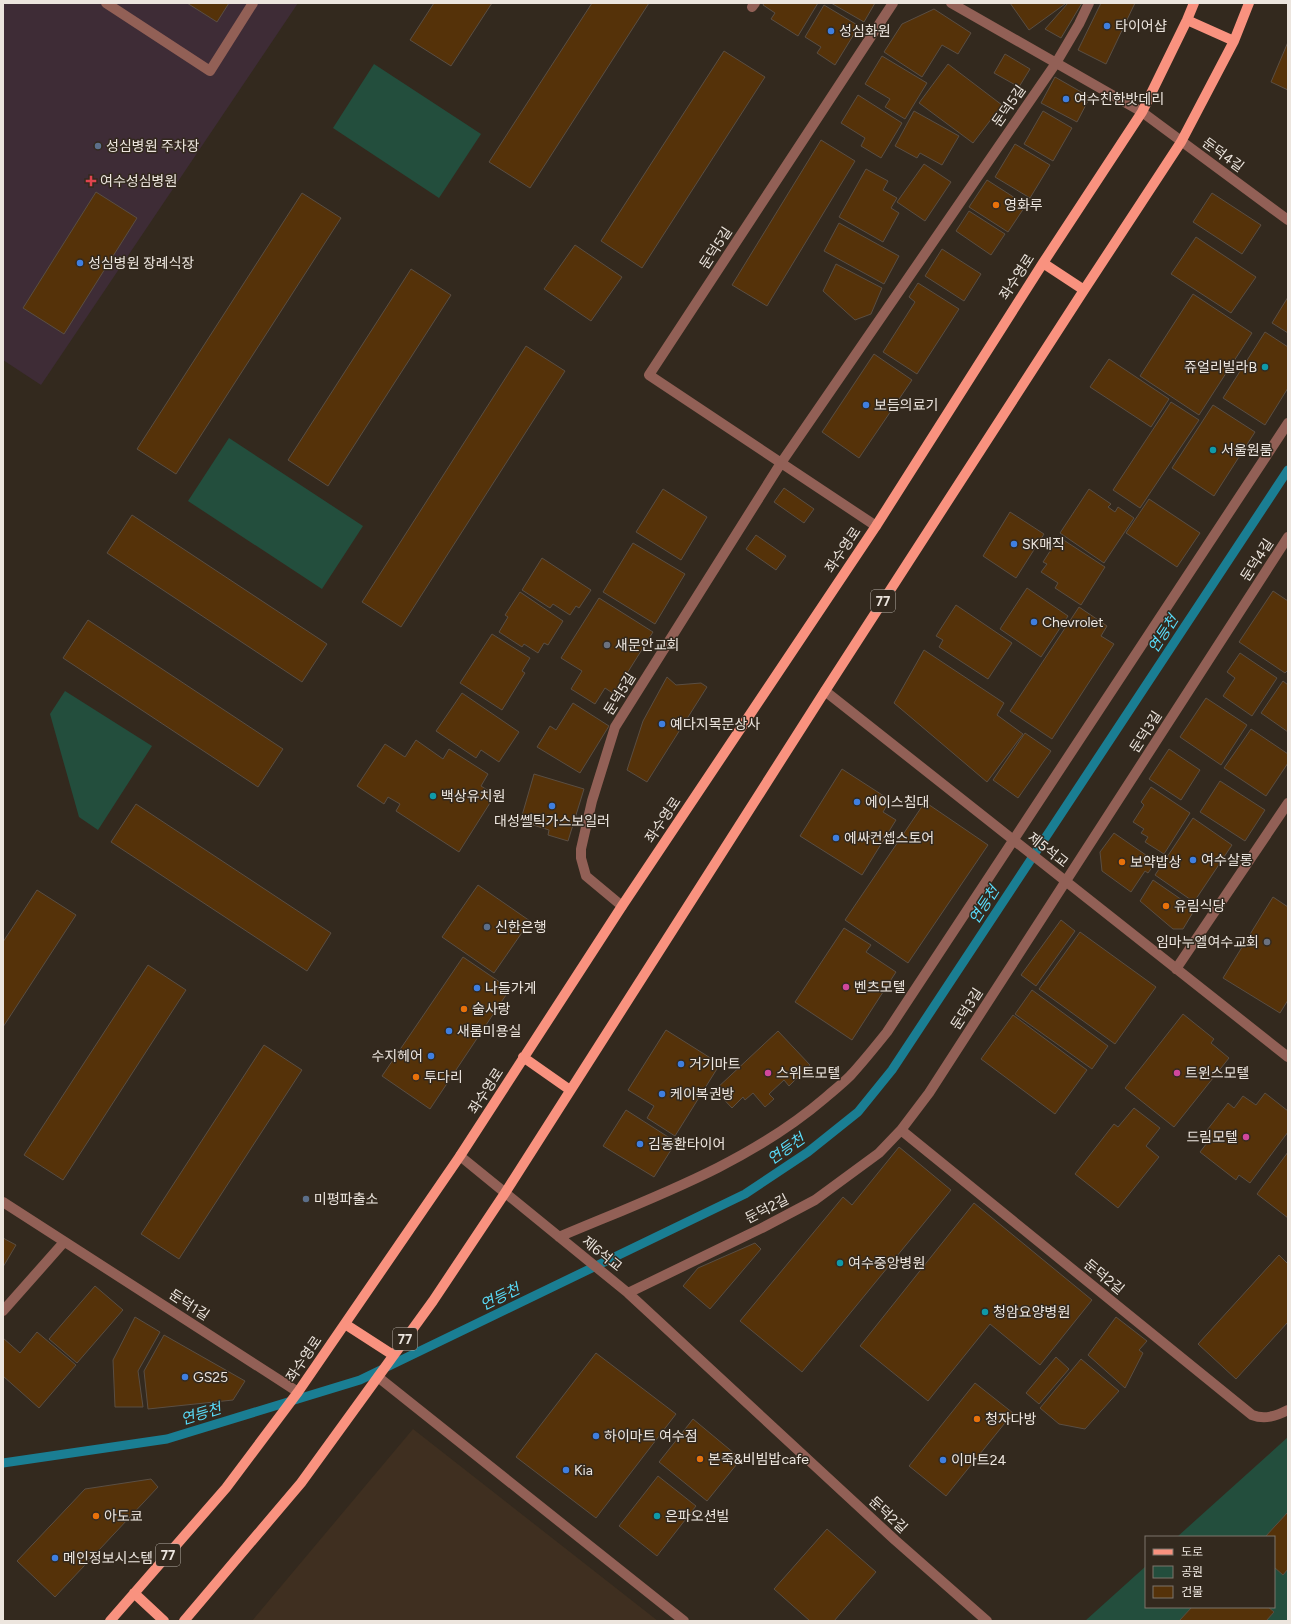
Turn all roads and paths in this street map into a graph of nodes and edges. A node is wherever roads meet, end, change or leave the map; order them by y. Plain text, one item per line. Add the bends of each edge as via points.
1 (106, 3) edge
2 (254, 3) edge
3 (893, 3) edge
4 (952, 3) edge
5 (1089, 3) edge
6 (1194, 3) edge
7 (1249, 3) edge
8 (1187, 20) junction
9 (1234, 41) junction
10 (1056, 63) junction
11 (1142, 112) junction
12 (1181, 142) junction
13 (1288, 220) edge
14 (1043, 263) junction
15 (1084, 290) junction
16 (1288, 423) edge
17 (781, 463) junction
18 (876, 526) junction
19 (1288, 537) edge
20 (1249, 598) joint
21 (825, 691) junction
22 (1288, 803) edge
23 (1013, 840) junction
24 (1066, 882) junction
25 (622, 906) junction
26 (1176, 969) junction
27 (524, 1057) junction
28 (1288, 1057) edge
29 (570, 1090) junction
30 (901, 1130) junction
31 (460, 1156) junction
32 (505, 1193) junction
33 (3, 1202) edge
34 (559, 1237) junction
35 (64, 1242) junction
36 (628, 1293) junction
37 (3, 1311) edge
38 (345, 1324) junction
39 (393, 1355) junction
40 (378, 1377) junction
41 (298, 1392) junction
42 (1288, 1410) edge
43 (134, 1593) junction
44 (110, 1621) edge
45 (164, 1621) edge
46 (184, 1621) edge
47 (684, 1621) edge
48 (987, 1621) edge

1 - 2 street via 210,71
3 - 17 street, 둔덕5길 via 649,375
4 - 10 street
5 - 10 street, 둔덕5길
6 - 8 main road, 좌수영로 / 77
7 - 9 main road, 77
8 - 9 main road
8 - 11 main road, 좌수영로 / 77
9 - 12 main road, 77
10 - 11 street
10 - 17 street, 둔덕5길
11 - 12 street, 둔덕4길
11 - 14 main road, 좌수영로 / 77
12 - 13 street, 둔덕4길
12 - 15 main road, 77
14 - 15 main road
14 - 18 main road, 좌수영로 / 77
15 - 21 main road, 77
16 - 23 street
17 - 18 street, 둔덕5길
17 - 25 street, 둔덕5길 via 615,727 582,840 581,858 586,876
18 - 25 main road, 좌수영로 / 77
19 - 20 street, 둔덕4길
20 - 24 street, 둔덕3길
21 - 23 street
21 - 29 main road, 77
22 - 26 street
23 - 24 street, 제5석교
23 - 34 street via 888,1032 850,1077 778,1134 736,1159
24 - 26 street
24 - 30 street, 둔덕3길 via 929,1093
25 - 27 main road, 좌수영로 / 77
26 - 28 street
27 - 29 main road
27 - 31 main road, 좌수영로 / 77
29 - 32 main road, 77
30 - 36 street, 둔덕2길 via 879,1153 815,1200
30 - 42 street, 둔덕2길 via 1252,1415 1258,1418 1271,1418
31 - 32 street
31 - 38 main road, 좌수영로 / 77
32 - 34 street
32 - 39 main road, 77 via 433,1301
33 - 35 street, 둔덕1길
34 - 36 street, 제6석교
35 - 37 street
35 - 41 street, 둔덕1길
36 - 48 street, 둔덕2길 via 895,1540
38 - 39 main road
38 - 41 main road, 좌수영로 / 77
39 - 40 main road, 77
40 - 46 main road, 77 via 301,1483
40 - 47 street
41 - 43 main road, 좌수영로 / 77 via 226,1488
43 - 44 main road, 좌수영로 / 77
43 - 45 main road

